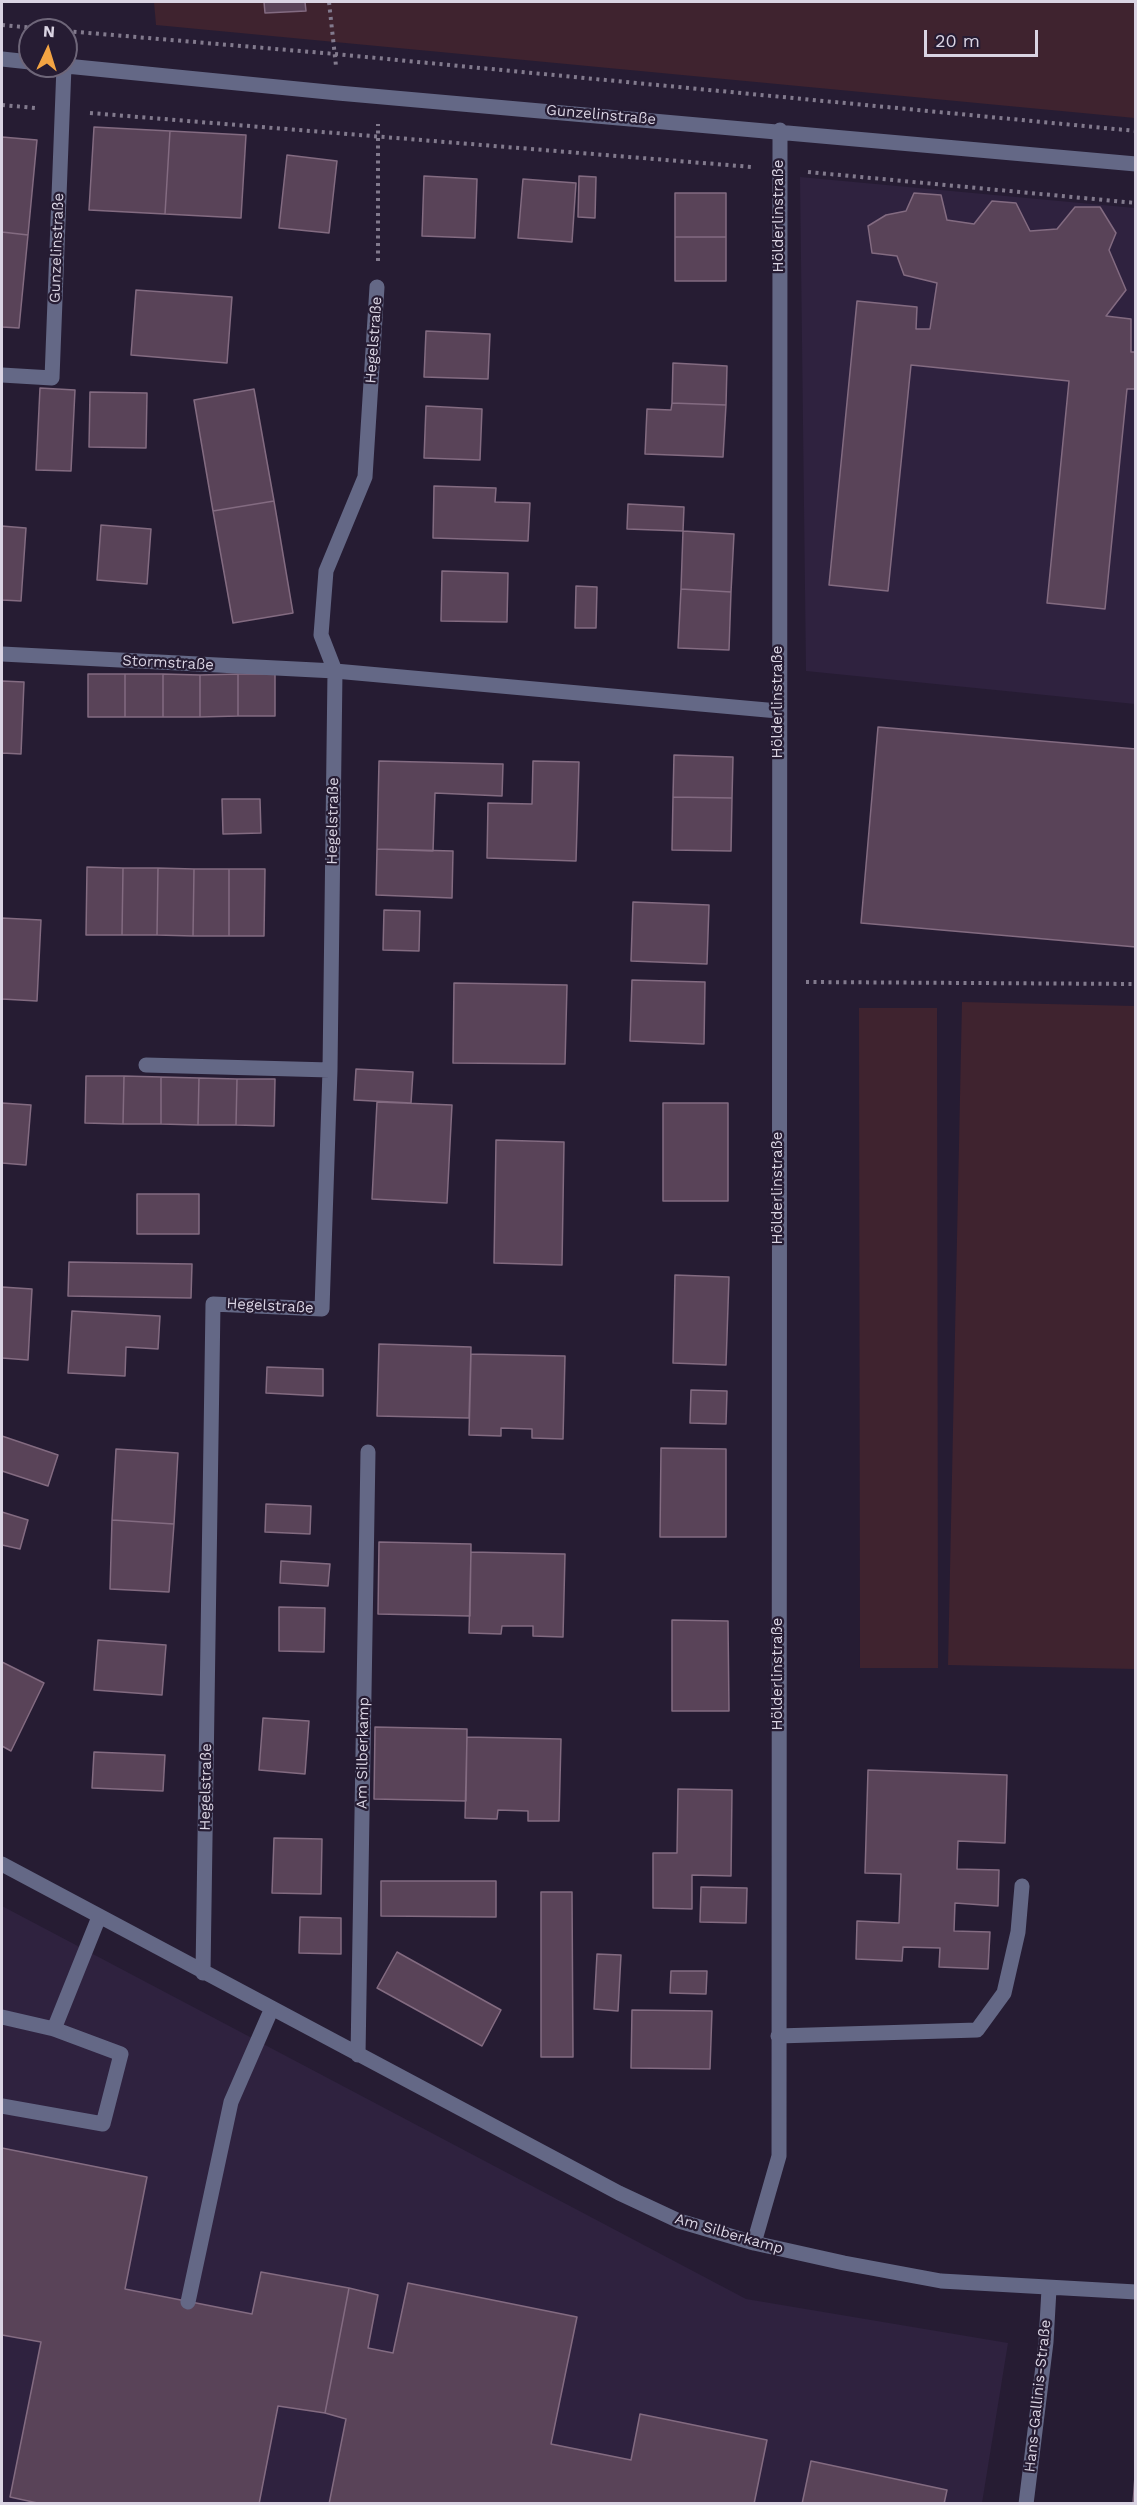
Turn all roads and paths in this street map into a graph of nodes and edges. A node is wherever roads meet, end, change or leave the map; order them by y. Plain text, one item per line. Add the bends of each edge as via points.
1 (329, 2) edge
2 (2, 25) edge
3 (18, 26) edge
4 (78, 32) edge
5 (334, 54) junction
6 (2, 60) edge
7 (18, 61) edge
8 (78, 67) edge
9 (64, 78) edge
10 (338, 93) junction
11 (378, 97) junction
12 (2, 105) edge
13 (62, 111) junction
14 (780, 130) junction
15 (1136, 131) edge
16 (378, 136) junction
17 (1136, 164) edge
18 (778, 169) junction
19 (1136, 203) edge
20 (378, 287) joint
21 (2, 375) edge
22 (2, 654) edge
23 (335, 671) junction
24 (778, 711) junction
25 (779, 982) junction
26 (1136, 984) edge
27 (146, 1065) dead end
28 (330, 1070) junction
29 (368, 1452) dead end
30 (2, 1864) edge
31 (1023, 1886) dead end
32 (99, 1917) junction
33 (203, 1973) junction
34 (272, 2008) junction
35 (2, 2017) edge
36 (54, 2029) junction
37 (778, 2036) junction
38 (358, 2055) junction
39 (2, 2106) edge
40 (754, 2243) junction
41 (1049, 2289) junction
42 (1136, 2292) edge
43 (188, 2302) dead end
44 (1026, 2504) edge

1 - 5 path
2 - 3 path
4 - 5 path
5 - 10 path
5 - 15 path
6 - 7 street
8 - 10 street, Gunzelinstraße
9 - 13 street, Gunzelinstraße
10 - 11 street, Gunzelinstraße
11 - 14 street, Gunzelinstraße
11 - 16 path
12 - 13 path
13 - 16 path
13 - 21 street, Gunzelinstraße via 52,378
14 - 17 street, Gunzelinstraße
14 - 18 street, Hölderlinstraße
16 - 18 path
16 - 20 path
18 - 19 path
18 - 24 street, Hölderlinstraße
20 - 23 street, Hegelstraße via 364,477 326,572 321,635
22 - 23 street, Stormstraße
23 - 24 street
23 - 28 street, Hegelstraße
24 - 25 street, Hölderlinstraße
25 - 26 path
25 - 37 street, Hölderlinstraße
27 - 28 street
28 - 33 street, Hegelstraße via 322,1309 213,1304
29 - 38 street, Am Silberkamp
30 - 32 street, Am Silberkamp
31 - 37 street via 1018,1932 1004,1993 977,2031
32 - 33 street, Am Silberkamp
32 - 36 street
33 - 34 street, Am Silberkamp
34 - 38 street, Am Silberkamp
34 - 43 street via 231,2102
35 - 36 street
36 - 39 street via 122,2054 103,2124
37 - 40 street, Hölderlinstraße via 779,2156
38 - 40 street, Am Silberkamp via 679,2222
40 - 41 street, Am Silberkamp via 941,2281
41 - 42 street, Am Silberkamp
41 - 44 street, Hans-Gallinis-Straße

